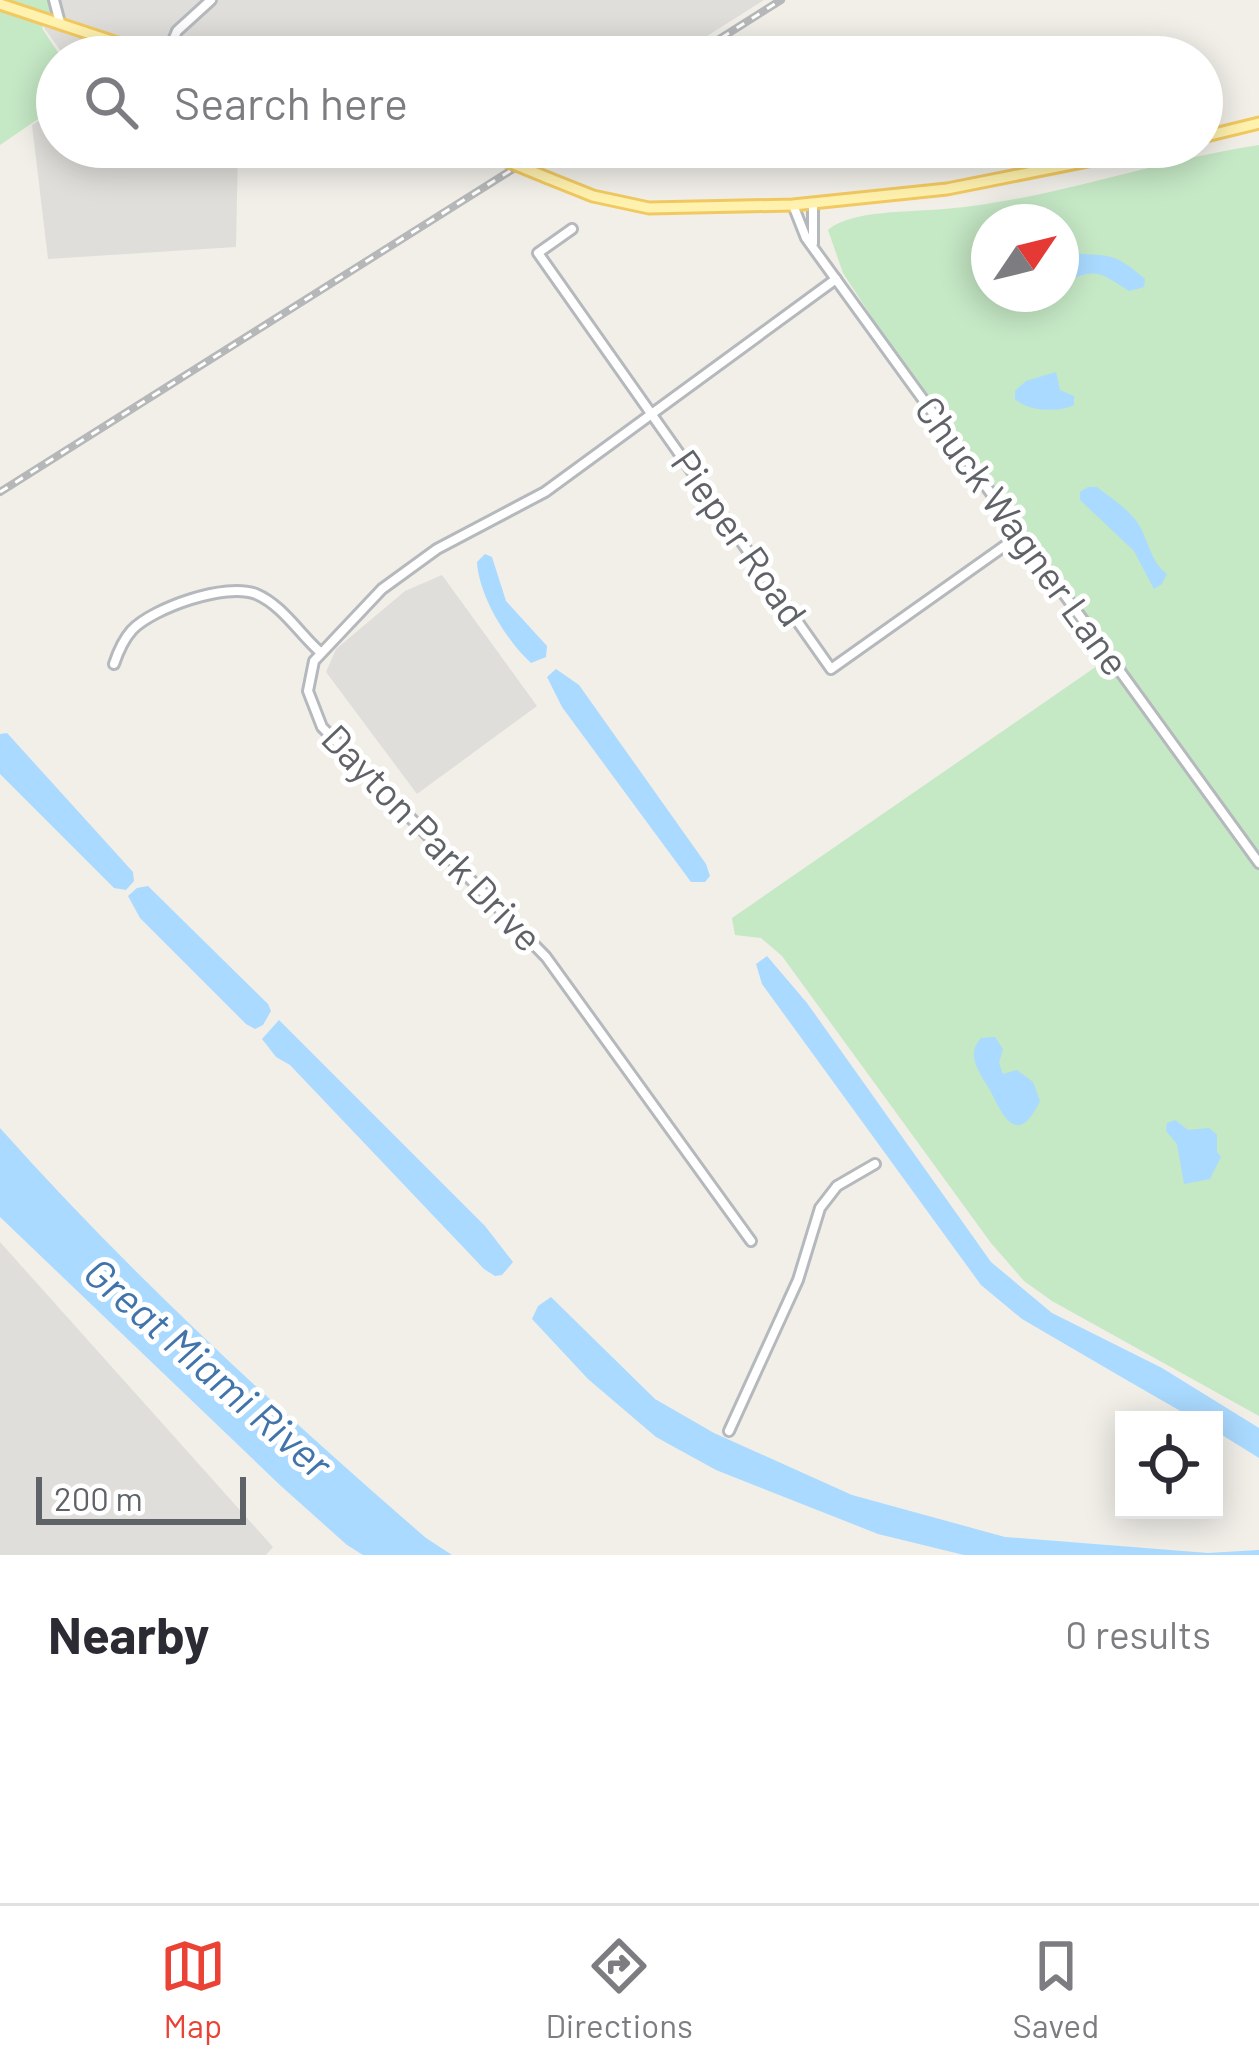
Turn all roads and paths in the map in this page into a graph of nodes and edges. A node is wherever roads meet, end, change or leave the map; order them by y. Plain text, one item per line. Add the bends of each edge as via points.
1 (54, 0) edge
2 (211, 0) edge
3 (0, 4) edge
4 (60, 23) junction
5 (99, 36) edge
6 (174, 36) edge
7 (1259, 124) edge
8 (1223, 132) edge
9 (524, 168) edge
10 (1052, 168) edge
11 (813, 203) junction
12 (793, 205) junction
13 (572, 230) dead end
14 (814, 245) junction
15 (836, 279) junction
16 (652, 415) junction
17 (1020, 535) junction
18 (320, 651) junction
19 (114, 664) dead end
20 (1259, 863) edge
21 (875, 1164) dead end
22 (752, 1241) dead end
23 (729, 1431) dead end

1 - 4 street
2 - 6 street
3 - 4 main road
4 - 5 main road
7 - 8 main road
9 - 12 main road, bridge via 649,208
10 - 11 main road
11 - 12 main road
11 - 14 street
12 - 14 street, Chuck Wagner Lane
13 - 16 street, Pieper Road via 538,253
14 - 15 street, Chuck Wagner Lane
15 - 16 street
15 - 17 street, Chuck Wagner Lane
16 - 17 street, Pieper Road via 832,668
16 - 18 street via 545,492 404,572
17 - 20 street, Chuck Wagner Lane
18 - 19 street via 265,599 227,589 139,624
18 - 22 street, Dayton Park Drive via 308,692 318,721 546,957
21 - 23 street via 837,1186 820,1208 798,1280

